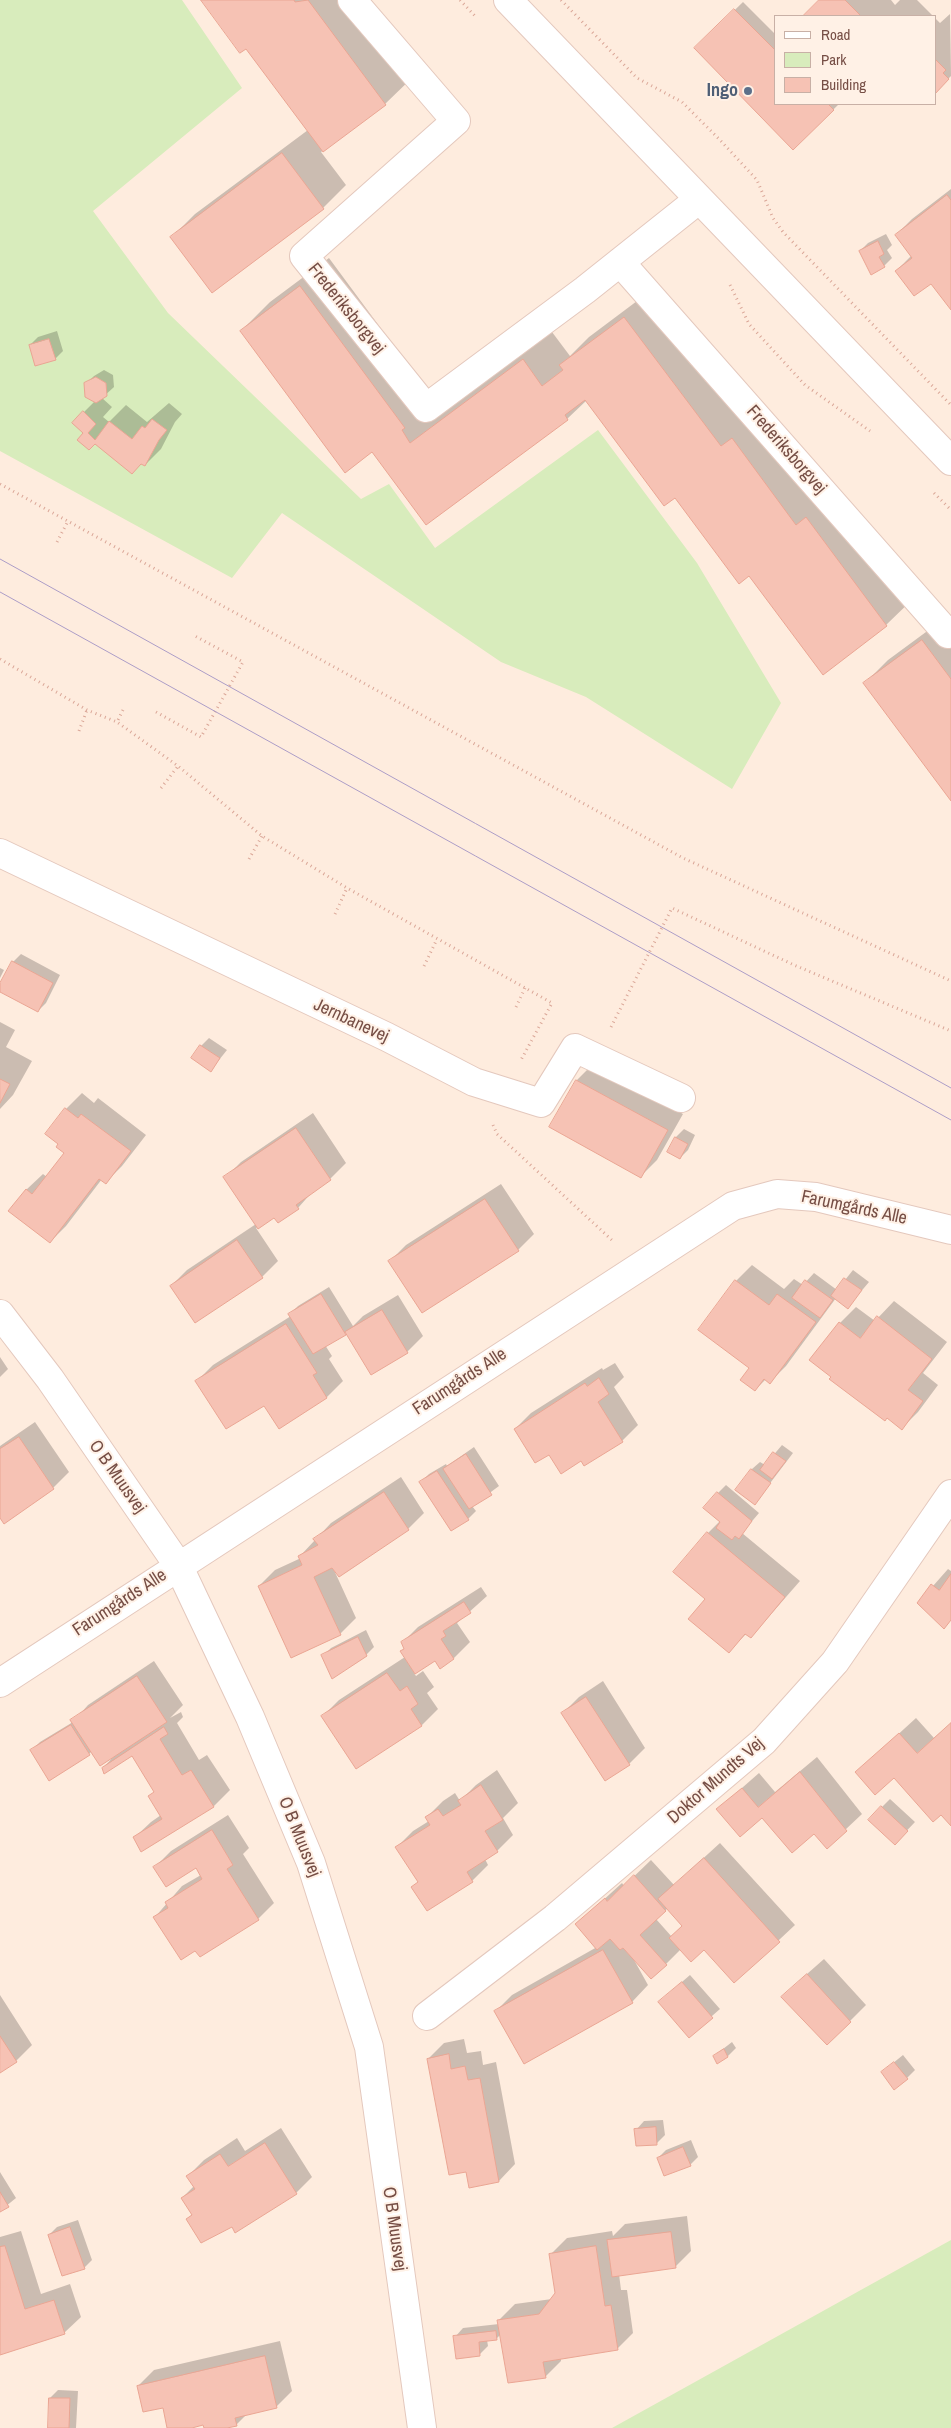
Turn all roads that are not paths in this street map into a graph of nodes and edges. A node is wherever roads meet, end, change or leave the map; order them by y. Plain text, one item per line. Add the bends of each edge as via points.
1 (352, 0) edge
2 (508, 0) edge
3 (698, 200) junction
4 (620, 262) junction
5 (951, 461) edge
6 (951, 631) edge
7 (0, 853) edge
8 (681, 1098) dead end
9 (951, 1230) edge
10 (0, 1314) edge
11 (951, 1494) edge
12 (178, 1565) junction
13 (0, 1683) edge
14 (427, 2016) dead end
15 (422, 2428) edge

1 - 4 street, Frederiksborgvej via 456,121 304,256 426,408
2 - 3 street
3 - 4 street, Frederiksborgvej
3 - 5 street via 781,282
4 - 6 street, Frederiksborgvej via 948,634
7 - 8 street, Jernbanevej via 474,1082 541,1103 575,1048
9 - 12 street, Farumgårds Alle via 816,1197 777,1194 733,1206
10 - 12 street, O B Muusvej via 50,1378
11 - 14 street, Doktor Mundts Vej via 835,1662 764,1741 555,1918
12 - 13 street, Farumgårds Alle
12 - 15 street, O B Muusvej via 250,1717 311,1863 369,2047

